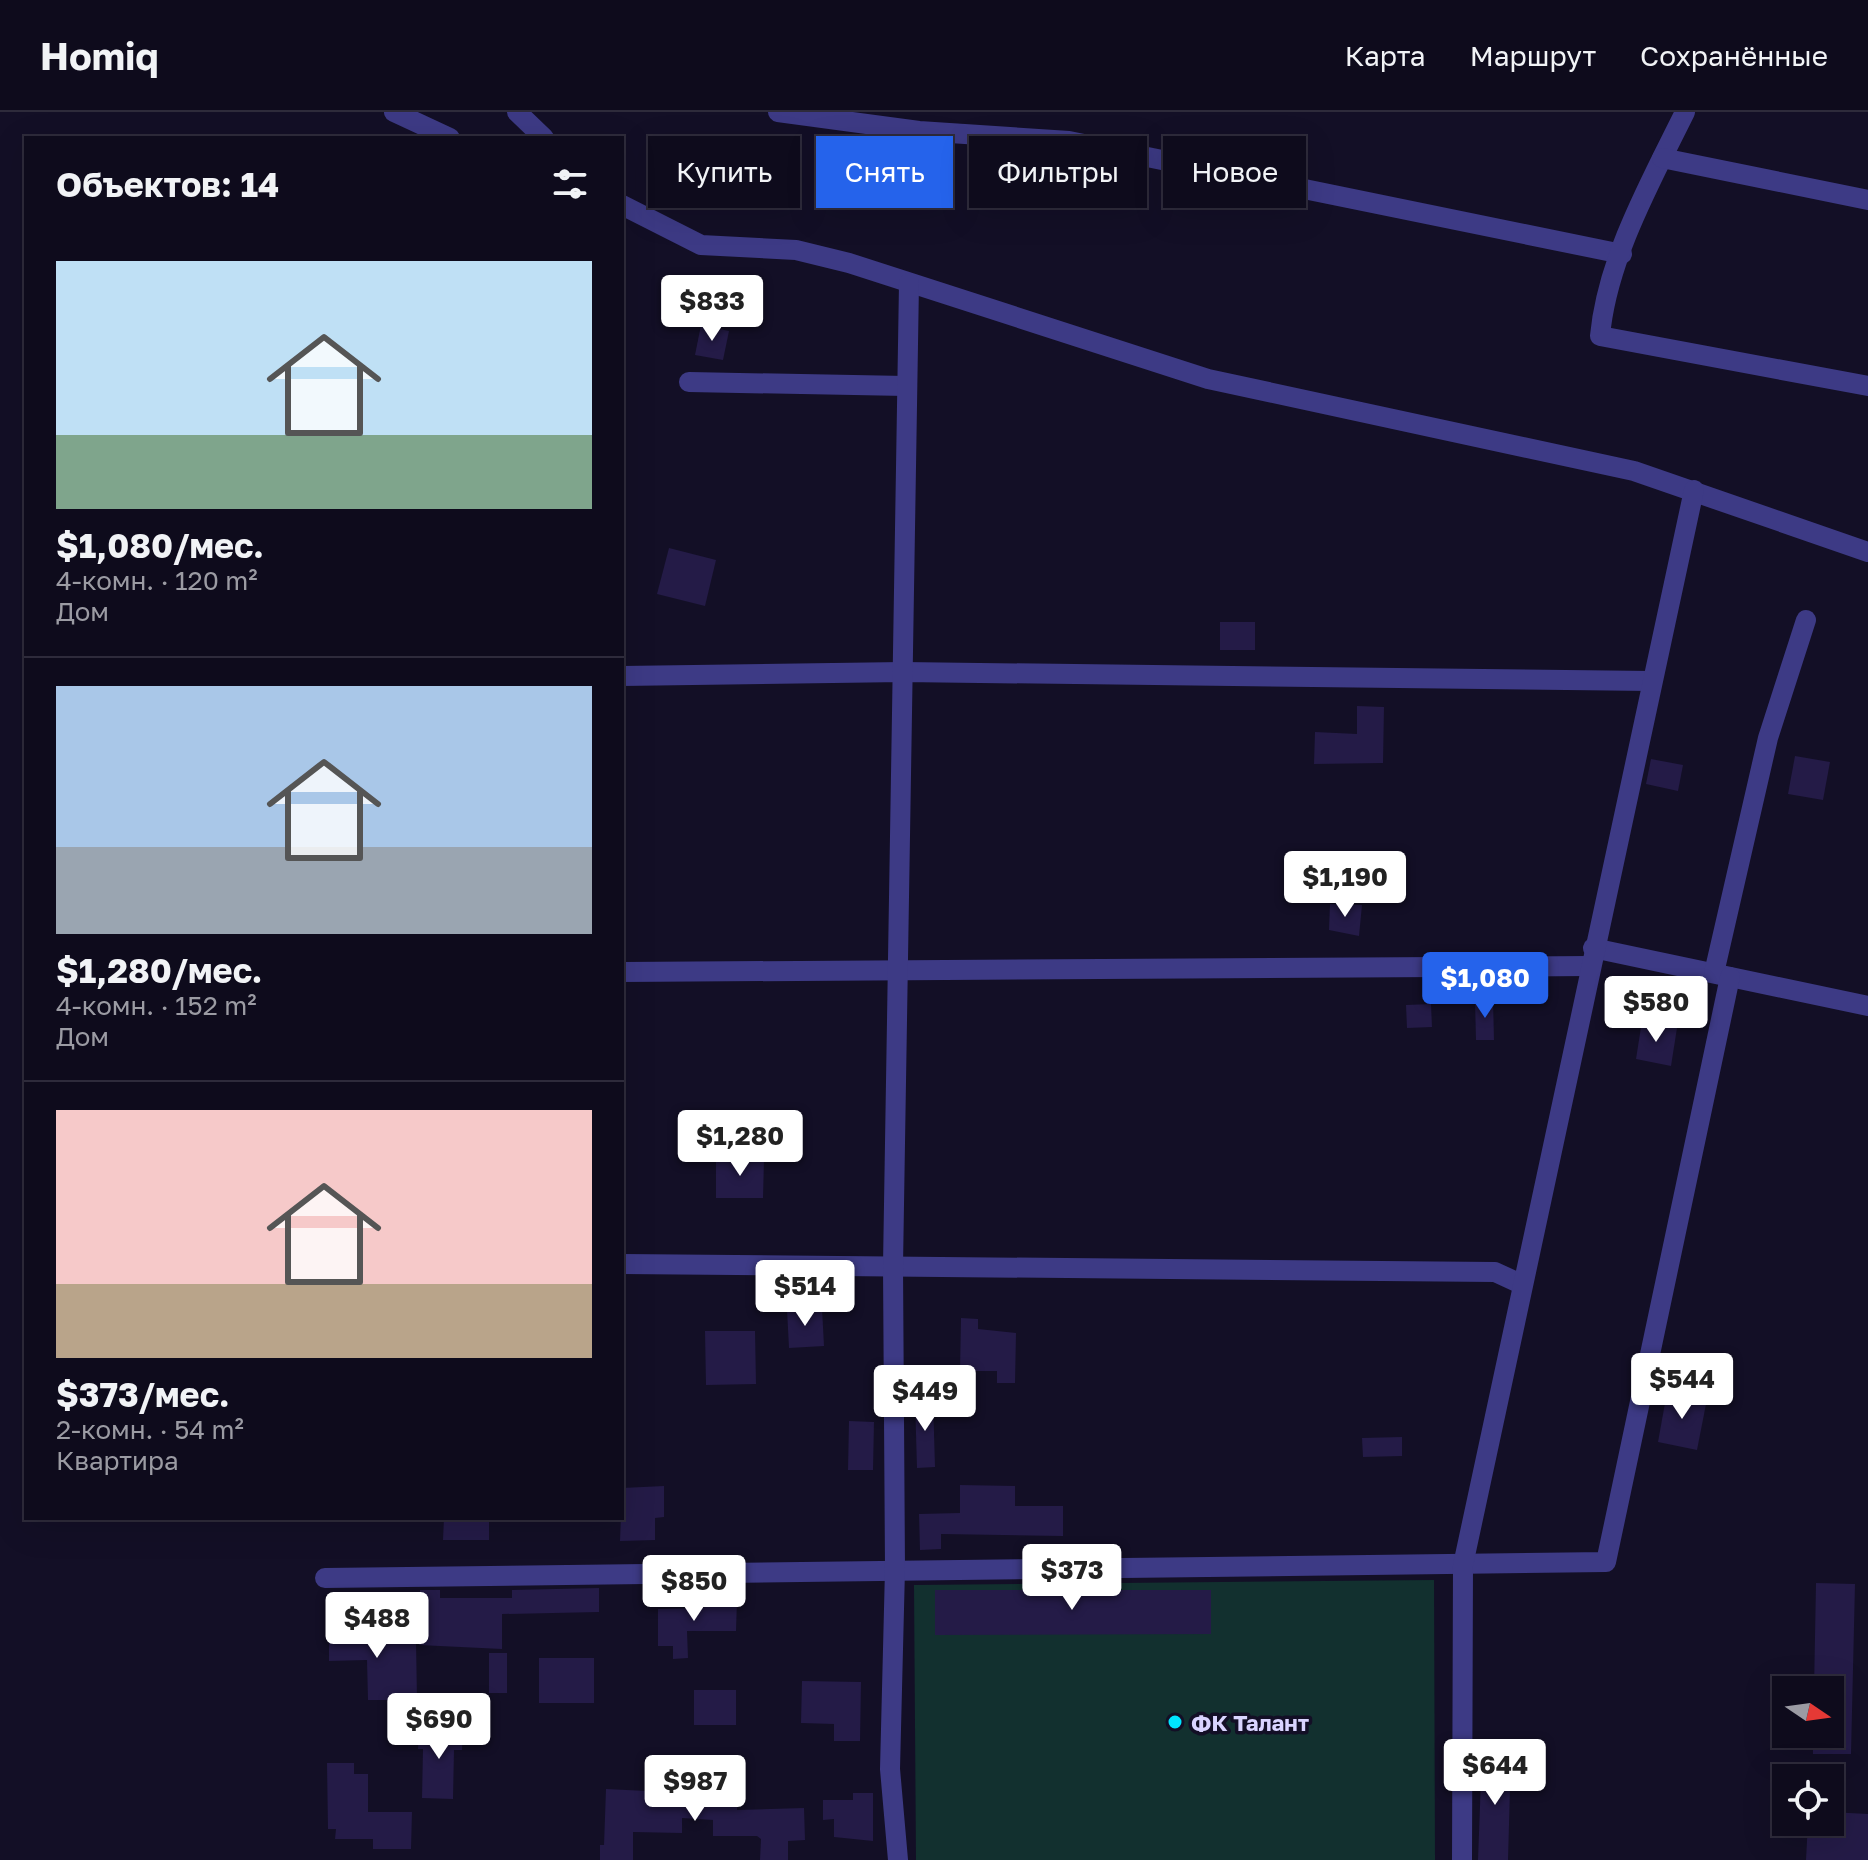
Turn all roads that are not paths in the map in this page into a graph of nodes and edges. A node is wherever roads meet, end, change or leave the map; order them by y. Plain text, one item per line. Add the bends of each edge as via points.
1 (394, 112) edge
2 (517, 112) edge
3 (778, 112) edge
4 (1685, 112) edge
5 (446, 136) edge
6 (542, 136) edge
7 (1662, 158) junction
8 (1868, 200) edge
9 (624, 206) edge
10 (1622, 254) junction
11 (909, 283) junction
12 (689, 382) dead end
13 (906, 386) junction
14 (1868, 386) edge
15 (1694, 490) junction
16 (1868, 552) edge
17 (1806, 620) dead end
18 (903, 672) junction
19 (624, 676) edge
20 (1651, 681) junction
21 (1591, 957) junction
22 (624, 972) edge
23 (896, 972) junction
24 (1722, 975) junction
25 (1868, 1006) edge
26 (624, 1264) edge
27 (893, 1266) junction
28 (1521, 1284) junction
29 (1463, 1565) junction
30 (895, 1569) junction
31 (325, 1578) dead end
32 (898, 1860) edge
33 (1462, 1860) edge

1 - 5 street
2 - 6 street
3 - 10 street via 919,131 1069,141
4 - 7 street
7 - 8 street
7 - 10 street
9 - 11 street via 701,245 796,250
10 - 14 street via 1603,306 1600,336
11 - 13 street
11 - 15 street via 1208,379 1634,471
12 - 13 street
13 - 18 street
15 - 16 street
15 - 20 street
17 - 24 street via 1768,738
18 - 19 street
18 - 20 street
18 - 23 street
20 - 21 street
21 - 23 street
21 - 24 street
21 - 28 street
22 - 23 street
23 - 27 street
24 - 25 street
24 - 29 street via 1606,1562
26 - 27 street
27 - 28 street via 1495,1272
27 - 30 street
28 - 29 street
29 - 30 street
29 - 33 street
30 - 31 street
30 - 32 street via 890,1769

